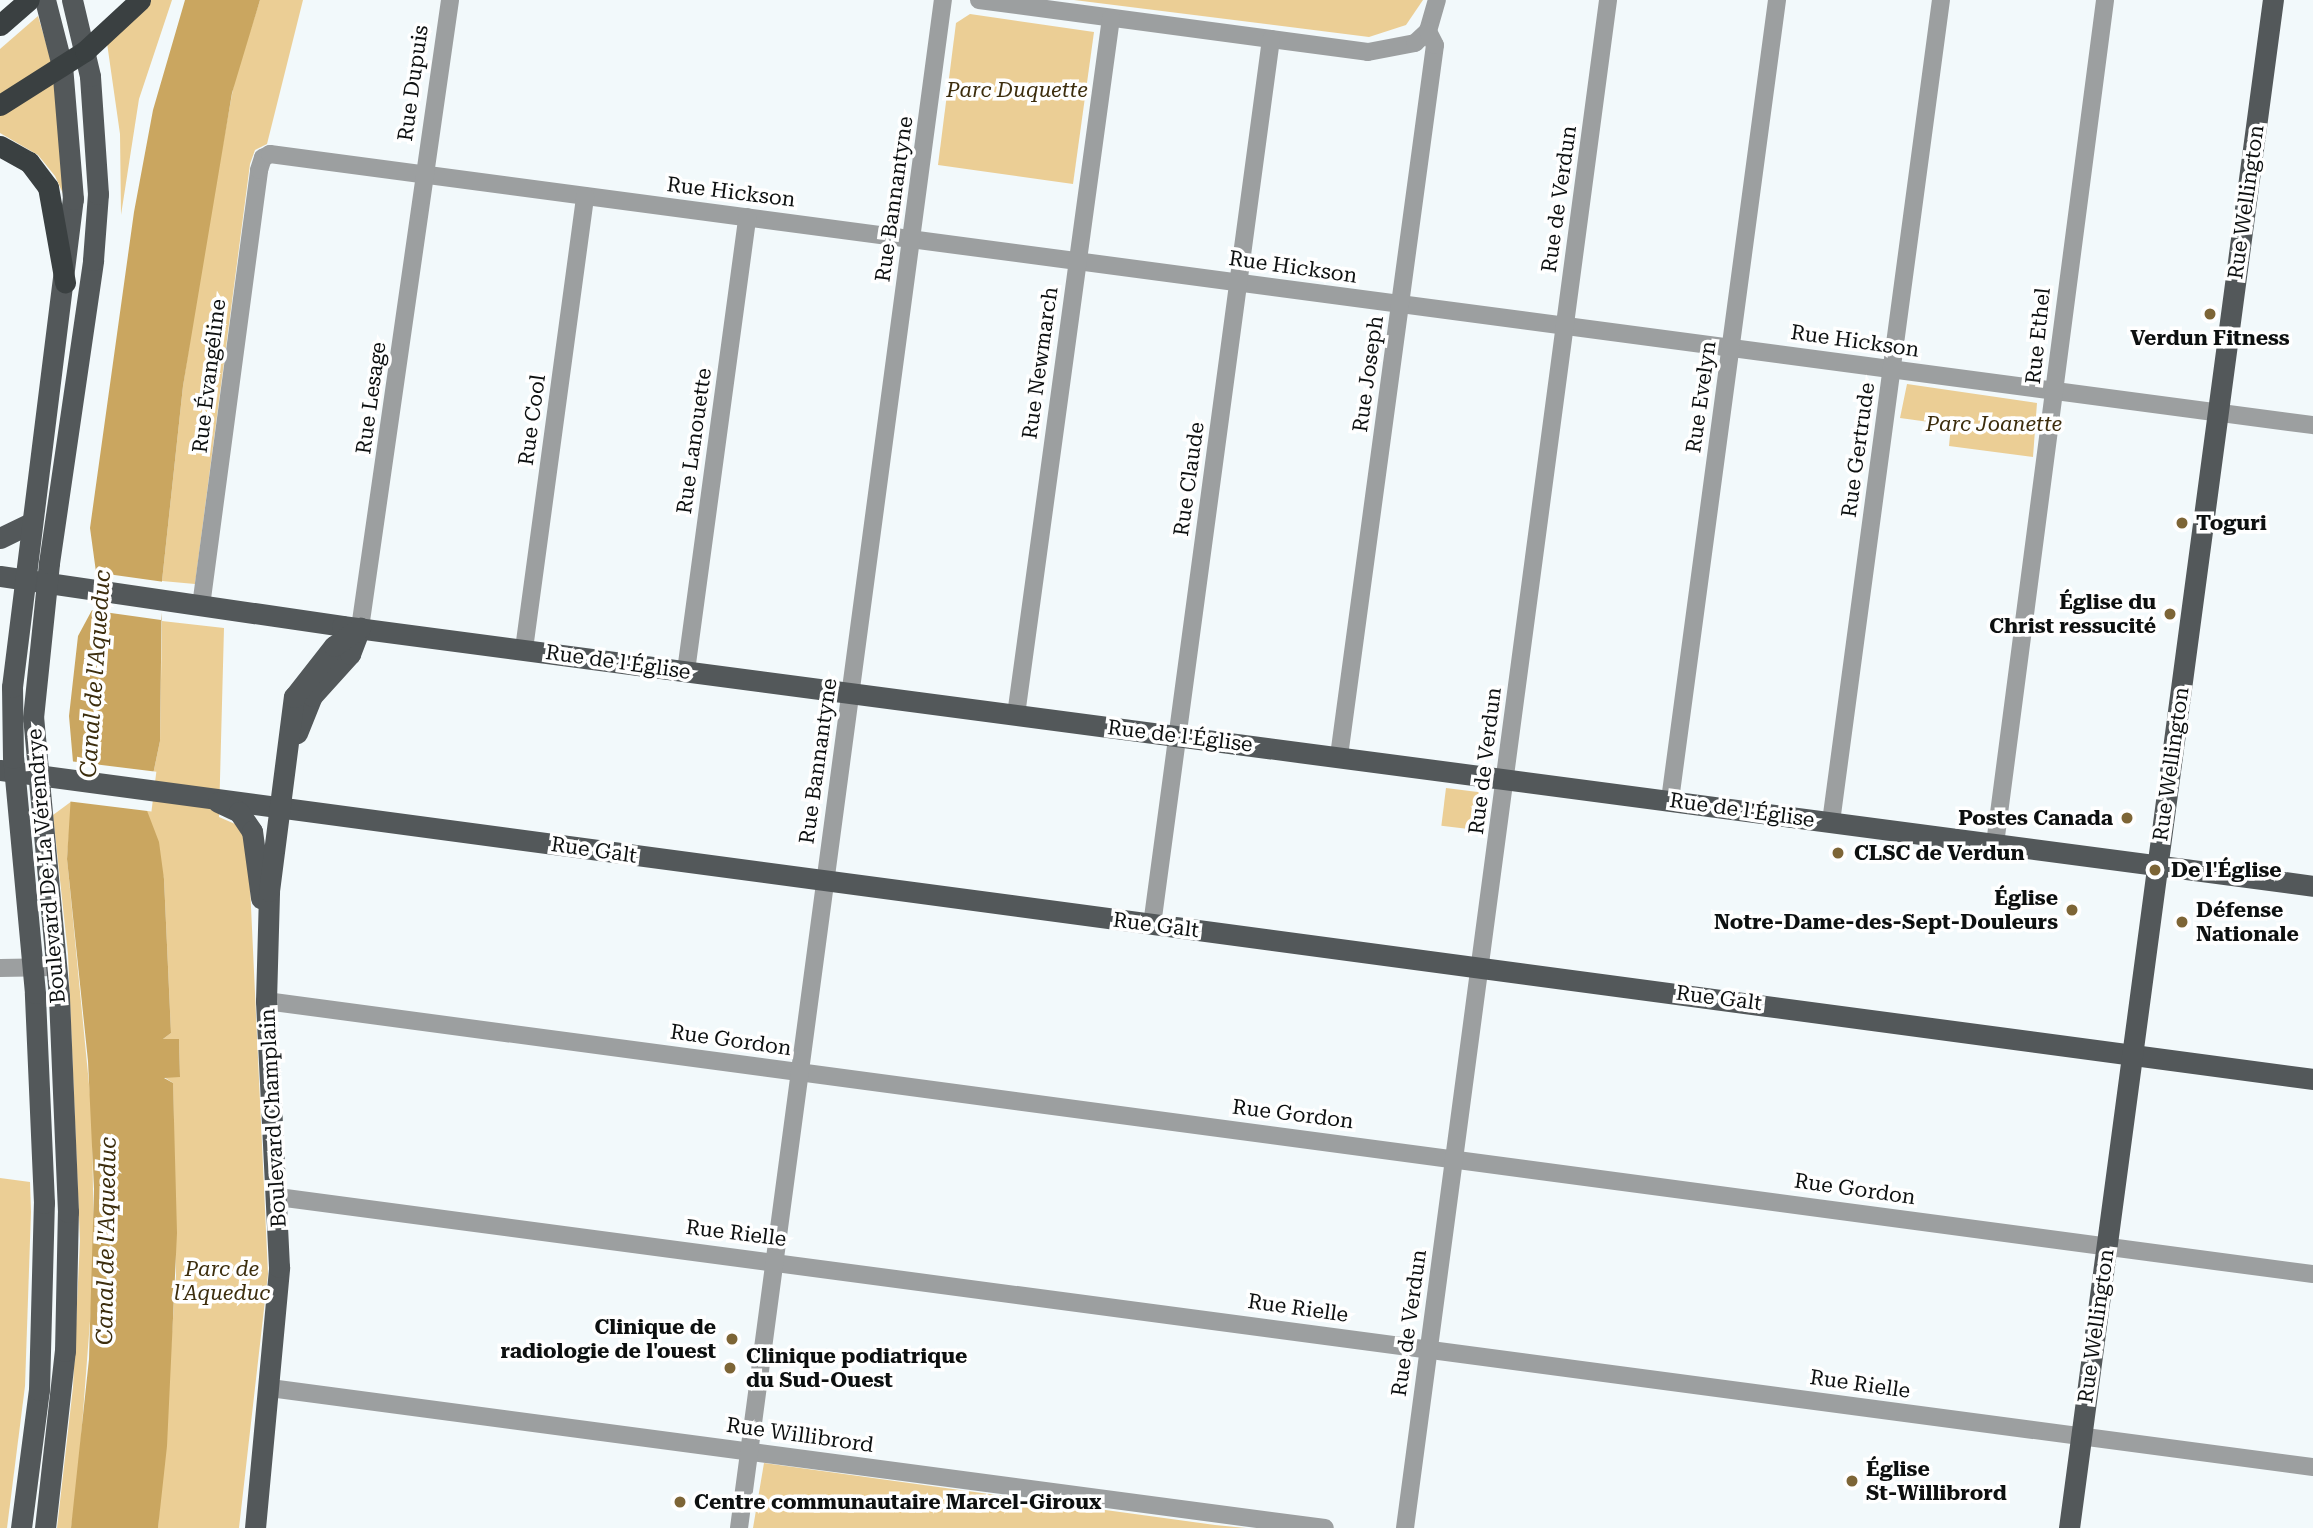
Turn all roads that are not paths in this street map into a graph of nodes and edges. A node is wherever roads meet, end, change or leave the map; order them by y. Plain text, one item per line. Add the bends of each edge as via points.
1 (45, 0) edge
2 (72, 0) edge
3 (140, 0) edge
4 (450, 0) edge
5 (943, 0) edge
6 (979, 0) edge
7 (1437, 0) edge
8 (1608, 0) edge
9 (1777, 0) edge
10 (1941, 0) edge
11 (2105, 0) edge
12 (2273, 0) edge
13 (26, 3) edge
14 (1111, 18) junction
15 (0, 25) edge
16 (1428, 31) junction
17 (1272, 39) junction
18 (85, 51) junction
19 (62, 66) junction
20 (0, 105) edge
21 (0, 146) edge
22 (268, 154) joint
23 (424, 174) junction
24 (585, 196) junction
25 (747, 217) junction
26 (912, 239) junction
27 (1077, 261) junction
28 (65, 282) junction
29 (1238, 282) junction
30 (1400, 304) junction
31 (1565, 326) junction
32 (1731, 348) junction
33 (1892, 369) junction
34 (2054, 391) junction
35 (2218, 412) junction
36 (2313, 425) edge
37 (31, 523) junction
38 (0, 538) edge
39 (0, 576) edge
40 (23, 581) junction
41 (47, 584) junction
42 (201, 606) junction
43 (360, 628) junction
44 (524, 649) junction
45 (686, 671) junction
46 (850, 694) junction
47 (1016, 715) junction
48 (1177, 736) junction
49 (1339, 756) junction
50 (7, 771) edge
51 (37, 776) junction
52 (1505, 778) junction
53 (209, 798) junction
54 (1670, 800) junction
55 (282, 806) junction
56 (1831, 822) junction
57 (1995, 844) junction
58 (2158, 865) junction
59 (825, 882) junction
60 (2313, 886) edge
61 (1152, 925) junction
62 (267, 932) junction
63 (57, 967) junction
64 (0, 968) edge
65 (1480, 968) junction
66 (33, 969) junction
67 (267, 1001) junction
68 (2132, 1054) junction
69 (801, 1072) junction
70 (2313, 1079) edge
71 (1454, 1158) junction
72 (278, 1197) junction
73 (2106, 1246) junction
74 (775, 1261) junction
75 (2313, 1274) edge
76 (1429, 1349) junction
77 (270, 1388) junction
78 (2081, 1436) junction
79 (749, 1451) junction
80 (2313, 1467) edge
81 (1226, 1522) edge
82 (21, 1528) edge
83 (45, 1528) edge
84 (255, 1528) edge
85 (738, 1528) edge
86 (1325, 1528) edge
87 (1405, 1528) edge
88 (2069, 1528) edge

1 - 19 main road, Boulevard De La Vérendrye
2 - 18 main road, Boulevard De La Vérendrye
3 - 18 highway
4 - 23 street, Rue Dupuis
5 - 26 street, Rue Bannantyne
6 - 14 street
7 - 16 street, Rue Joseph
8 - 31 street, Rue de Verdun
9 - 32 street, Rue Evelyn
10 - 33 street, Rue Gertrude
11 - 34 street, Rue Ethel
12 - 35 main road, Rue Wellington
13 - 15 highway
14 - 17 street
14 - 27 street, Rue Newmarch
16 - 17 street via 1415,44 1386,51
16 - 30 street, Rue Joseph via 1435,45
17 - 29 street, Rue Claude
18 - 19 highway
18 - 41 main road, Boulevard De La Vérendrye via 97,137 97,226
19 - 20 highway
19 - 28 main road, Boulevard De La Vérendrye via 73,177
21 - 28 highway via 22,157 48,187
22 - 23 street, Rue Hickson
22 - 42 street, Rue Évangéline via 259,170
23 - 24 street, Rue Hickson
23 - 43 street, Rue Lesage
24 - 25 street, Rue Hickson
24 - 44 street, Rue Cool
25 - 26 street, Rue Hickson
25 - 45 street, Rue Lanouette
26 - 27 street, Rue Hickson
26 - 46 street, Rue Bannantyne
27 - 29 street, Rue Hickson
27 - 47 street, Rue Newmarch
28 - 37 main road, Boulevard De La Vérendrye
29 - 30 street, Rue Hickson
29 - 48 street, Rue Claude
30 - 31 street, Rue Hickson
30 - 49 street, Rue Joseph
31 - 32 street, Rue Hickson
31 - 52 street, Rue de Verdun
32 - 33 street, Rue Hickson
32 - 54 street, Rue Evelyn
33 - 34 street, Rue Hickson
33 - 56 street, Rue Gertrude
34 - 35 street, Rue Hickson
34 - 57 street, Rue Ethel
35 - 36 street, Rue Hickson
35 - 58 main road, Rue Wellington
37 - 38 main road
37 - 40 main road, Boulevard De La Vérendrye
39 - 40 main road, Rue de l'Église
40 - 41 main road, Rue de l'Église
40 - 50 main road, Boulevard De La Vérendrye
41 - 42 main road, Rue de l'Église
41 - 51 main road, Boulevard De La Vérendrye via 33,710
42 - 43 main road, Rue de l'Église
43 - 44 main road, Rue de l'Église
43 - 55 main road, Boulevard Champlain via 350,654 312,696 290,751
44 - 45 main road, Rue de l'Église
45 - 46 main road, Rue de l'Église
46 - 47 main road, Rue de l'Église
46 - 59 street, Rue Bannantyne
47 - 48 main road, Rue de l'Église
48 - 49 main road, Rue de l'Église
48 - 61 street, Rue Claude
49 - 52 main road, Rue de l'Église
50 - 51 main road, Rue Galt
50 - 66 main road, Boulevard De La Vérendrye
51 - 53 main road, Rue Galt
51 - 63 main road, Boulevard De La Vérendrye
52 - 54 main road, Rue de l'Église
52 - 65 street, Rue de Verdun
53 - 55 main road, Rue Galt
53 - 62 main road via 236,810 252,831
54 - 56 main road, Rue de l'Église
55 - 59 main road, Rue Galt
55 - 62 main road, Boulevard Champlain
56 - 57 main road, Rue de l'Église
57 - 58 main road, Rue de l'Église
58 - 60 main road, Rue de l'Église
58 - 68 main road, Rue Wellington
59 - 61 main road, Rue Galt
59 - 69 street, Rue Bannantyne
61 - 65 main road, Rue Galt
62 - 67 main road, Boulevard Champlain
63 - 66 street
63 - 83 main road, Boulevard De La Vérendrye via 67,1282 59,1421
64 - 66 street
65 - 68 main road, Rue Galt
65 - 71 street, Rue de Verdun
66 - 82 main road, Boulevard De La Vérendrye via 45,1254 38,1390
67 - 69 street, Rue Gordon
67 - 72 main road, Boulevard Champlain
68 - 70 main road, Rue Galt
68 - 73 main road, Rue Wellington
69 - 71 street, Rue Gordon
69 - 74 street, Rue Bannantyne
71 - 73 street, Rue Gordon
71 - 76 street, Rue de Verdun
72 - 74 street, Rue Rielle
72 - 77 main road, Boulevard Champlain via 279,1268
73 - 75 street, Rue Gordon
73 - 78 main road, Rue Wellington
74 - 76 street, Rue Rielle
74 - 79 street, Rue Bannantyne
76 - 78 street, Rue Rielle
76 - 87 street, Rue de Verdun
77 - 79 street, Rue Willibrord
77 - 84 main road, Boulevard Champlain
78 - 80 street, Rue Rielle
78 - 88 main road, Rue Wellington
79 - 81 street, Rue Willibrord
79 - 85 street, Rue Bannantyne
81 - 86 street, Rue Willibrord

